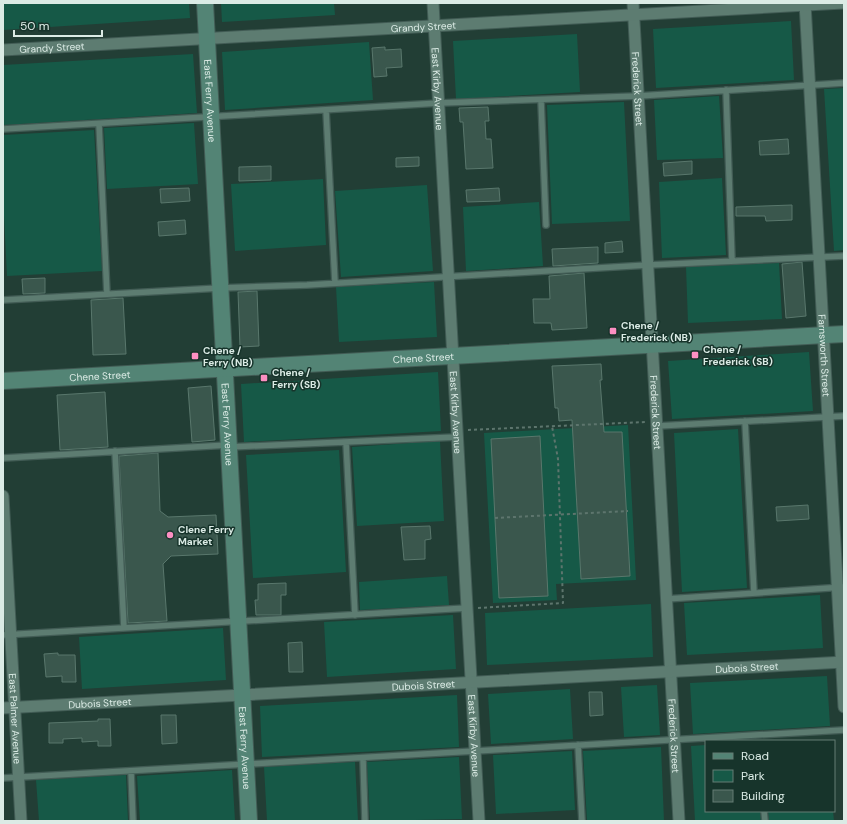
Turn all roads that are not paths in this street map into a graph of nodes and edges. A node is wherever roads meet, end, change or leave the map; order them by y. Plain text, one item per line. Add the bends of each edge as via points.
1 (205, 3) edge
2 (433, 3) edge
3 (633, 3) edge
4 (844, 3) edge
5 (805, 4) edge
6 (634, 15) junction
7 (435, 26) junction
8 (206, 38) junction
9 (3, 50) edge
10 (844, 83) edge
11 (809, 85) junction
12 (726, 90) junction
13 (638, 96) junction
14 (541, 100) junction
15 (439, 104) junction
16 (326, 110) junction
17 (211, 117) junction
18 (99, 124) junction
19 (3, 129) edge
20 (546, 224) dead end
21 (844, 256) edge
22 (819, 257) junction
23 (732, 261) junction
24 (648, 264) junction
25 (448, 276) junction
26 (335, 283) junction
27 (220, 288) junction
28 (107, 294) junction
29 (3, 300) edge
30 (844, 334) edge
31 (823, 335) junction
32 (652, 344) junction
33 (453, 356) junction
34 (225, 368) junction
35 (3, 381) edge
36 (828, 416) junction
37 (844, 416) edge
38 (746, 421) junction
39 (656, 424) junction
40 (457, 434) junction
41 (346, 442) junction
42 (229, 446) junction
43 (115, 451) junction
44 (3, 458) edge
45 (3, 496) edge
46 (841, 587) edge
47 (754, 593) junction
48 (666, 599) junction
49 (467, 608) junction
50 (355, 615) junction
51 (238, 621) junction
52 (124, 628) junction
53 (7, 635) edge
54 (843, 662) edge
55 (670, 671) junction
56 (471, 682) junction
57 (243, 695) junction
58 (844, 707) edge
59 (3, 708) edge
60 (15, 708) junction
61 (844, 730) edge
62 (761, 738) edge
63 (674, 740) junction
64 (578, 745) junction
65 (475, 751) junction
66 (363, 758) junction
67 (246, 764) junction
68 (131, 771) junction
69 (18, 777) junction
70 (3, 778) edge
71 (21, 821) edge
72 (133, 821) edge
73 (249, 821) edge
74 (365, 821) edge
75 (479, 821) edge
76 (582, 821) edge
77 (679, 821) edge

1 - 8 street, East Ferry Avenue
2 - 7 street, East Kirby Avenue
3 - 6 street, Frederick Street
4 - 5 street, Grandy Street
5 - 6 street, Grandy Street
5 - 11 street, Farnsworth Street
6 - 7 street, Grandy Street
6 - 13 street, Frederick Street
7 - 8 street, Grandy Street
7 - 15 street, East Kirby Avenue
8 - 9 street, Grandy Street
8 - 17 street, East Ferry Avenue
10 - 11 lane
11 - 12 lane
11 - 22 street, Farnsworth Street
12 - 13 lane
12 - 23 lane
13 - 14 lane
13 - 24 street, Frederick Street
14 - 15 lane
14 - 20 lane
15 - 16 lane
15 - 25 street, East Kirby Avenue
16 - 17 lane
16 - 26 lane
17 - 18 lane
17 - 27 street, East Ferry Avenue
18 - 19 lane
18 - 28 lane
21 - 22 lane
22 - 23 lane
22 - 31 street, Farnsworth Street
23 - 24 lane
24 - 25 lane
24 - 32 street, Frederick Street
25 - 26 lane
25 - 33 street, East Kirby Avenue
26 - 27 lane
27 - 28 lane
27 - 34 street, East Ferry Avenue
28 - 29 lane
30 - 31 street, Chene Street
31 - 32 street, Chene Street
31 - 36 street, Farnsworth Street
32 - 33 street, Chene Street
32 - 39 street, Frederick Street
33 - 34 street, Chene Street
33 - 40 street, East Kirby Avenue
34 - 35 street, Chene Street
34 - 42 street, East Ferry Avenue
36 - 37 lane
36 - 38 lane
36 - 46 street, Farnsworth Street
38 - 39 lane
38 - 47 lane
39 - 48 street, Frederick Street
40 - 41 lane
40 - 49 street, East Kirby Avenue
41 - 42 lane
41 - 50 lane
42 - 43 lane
42 - 51 street, East Ferry Avenue
43 - 44 lane
43 - 52 lane
45 - 53 street, East Palmer Avenue
46 - 47 lane
46 - 54 street, Farnsworth Street
47 - 48 lane
48 - 55 street, Frederick Street
49 - 50 lane
49 - 56 street, East Kirby Avenue
50 - 51 lane
51 - 52 lane
51 - 57 street, East Ferry Avenue
52 - 53 lane
53 - 60 street, East Palmer Avenue
54 - 55 street, Dubois Street
54 - 58 street, Farnsworth Street
55 - 56 street, Dubois Street
55 - 63 street, Frederick Street
56 - 57 street, Dubois Street
56 - 65 street, East Kirby Avenue
57 - 60 street, Dubois Street
57 - 67 street, East Ferry Avenue
59 - 60 street, Dubois Street
60 - 69 street, East Palmer Avenue
61 - 62 lane
62 - 63 lane
63 - 64 lane
63 - 77 street, Frederick Street
64 - 65 lane
64 - 76 lane
65 - 66 lane
65 - 75 street, East Kirby Avenue
66 - 67 lane
66 - 74 lane
67 - 68 lane
67 - 73 street, East Ferry Avenue
68 - 69 lane
68 - 72 lane
69 - 70 lane
69 - 71 street, East Palmer Avenue

